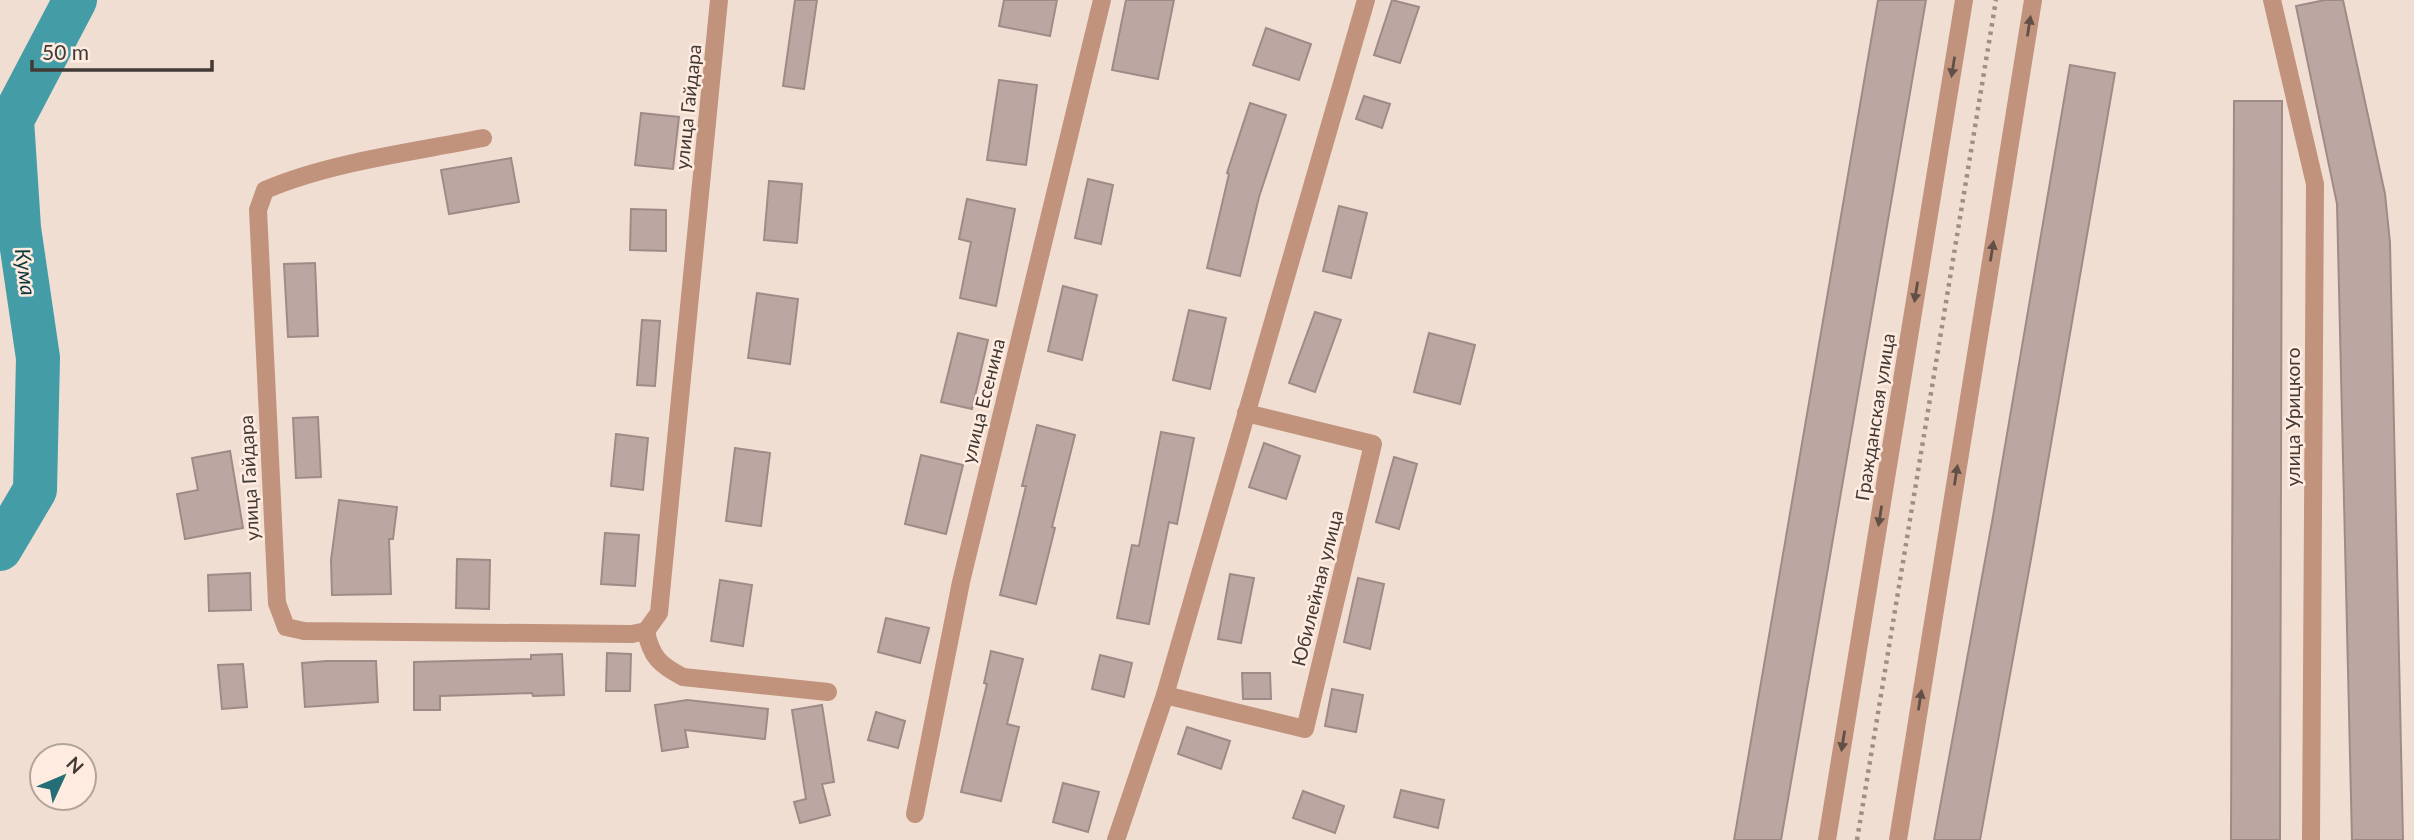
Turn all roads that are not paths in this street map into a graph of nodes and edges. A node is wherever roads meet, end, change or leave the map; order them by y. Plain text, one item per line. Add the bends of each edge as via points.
1 (719, 0) edge
2 (1102, 0) edge
3 (1964, 0) edge
4 (2033, 0) edge
5 (2272, 0) edge
6 (1361, 1) edge
7 (483, 138) dead end
8 (1246, 414) junction
9 (646, 631) junction
10 (828, 692) dead end
11 (1165, 695) junction
12 (915, 814) dead end
13 (1116, 840) edge
14 (1827, 840) edge
15 (1898, 840) edge
16 (2311, 840) edge

1 - 9 street, улица Гайдара via 659,613
2 - 12 street, улица Есенина via 961,582
3 -> 14 street, Гражданская улица
15 -> 4 street
5 - 16 street, улица Урицкого via 2315,184
6 - 8 street
7 - 9 street, улица Гайдара via 349,165 265,190 258,210 277,603 286,627 304,631
8 - 11 street
8 - 11 street, Юбилейная улица via 1373,444 1305,729
9 - 10 street via 650,649 667,669 683,677
11 - 13 street

